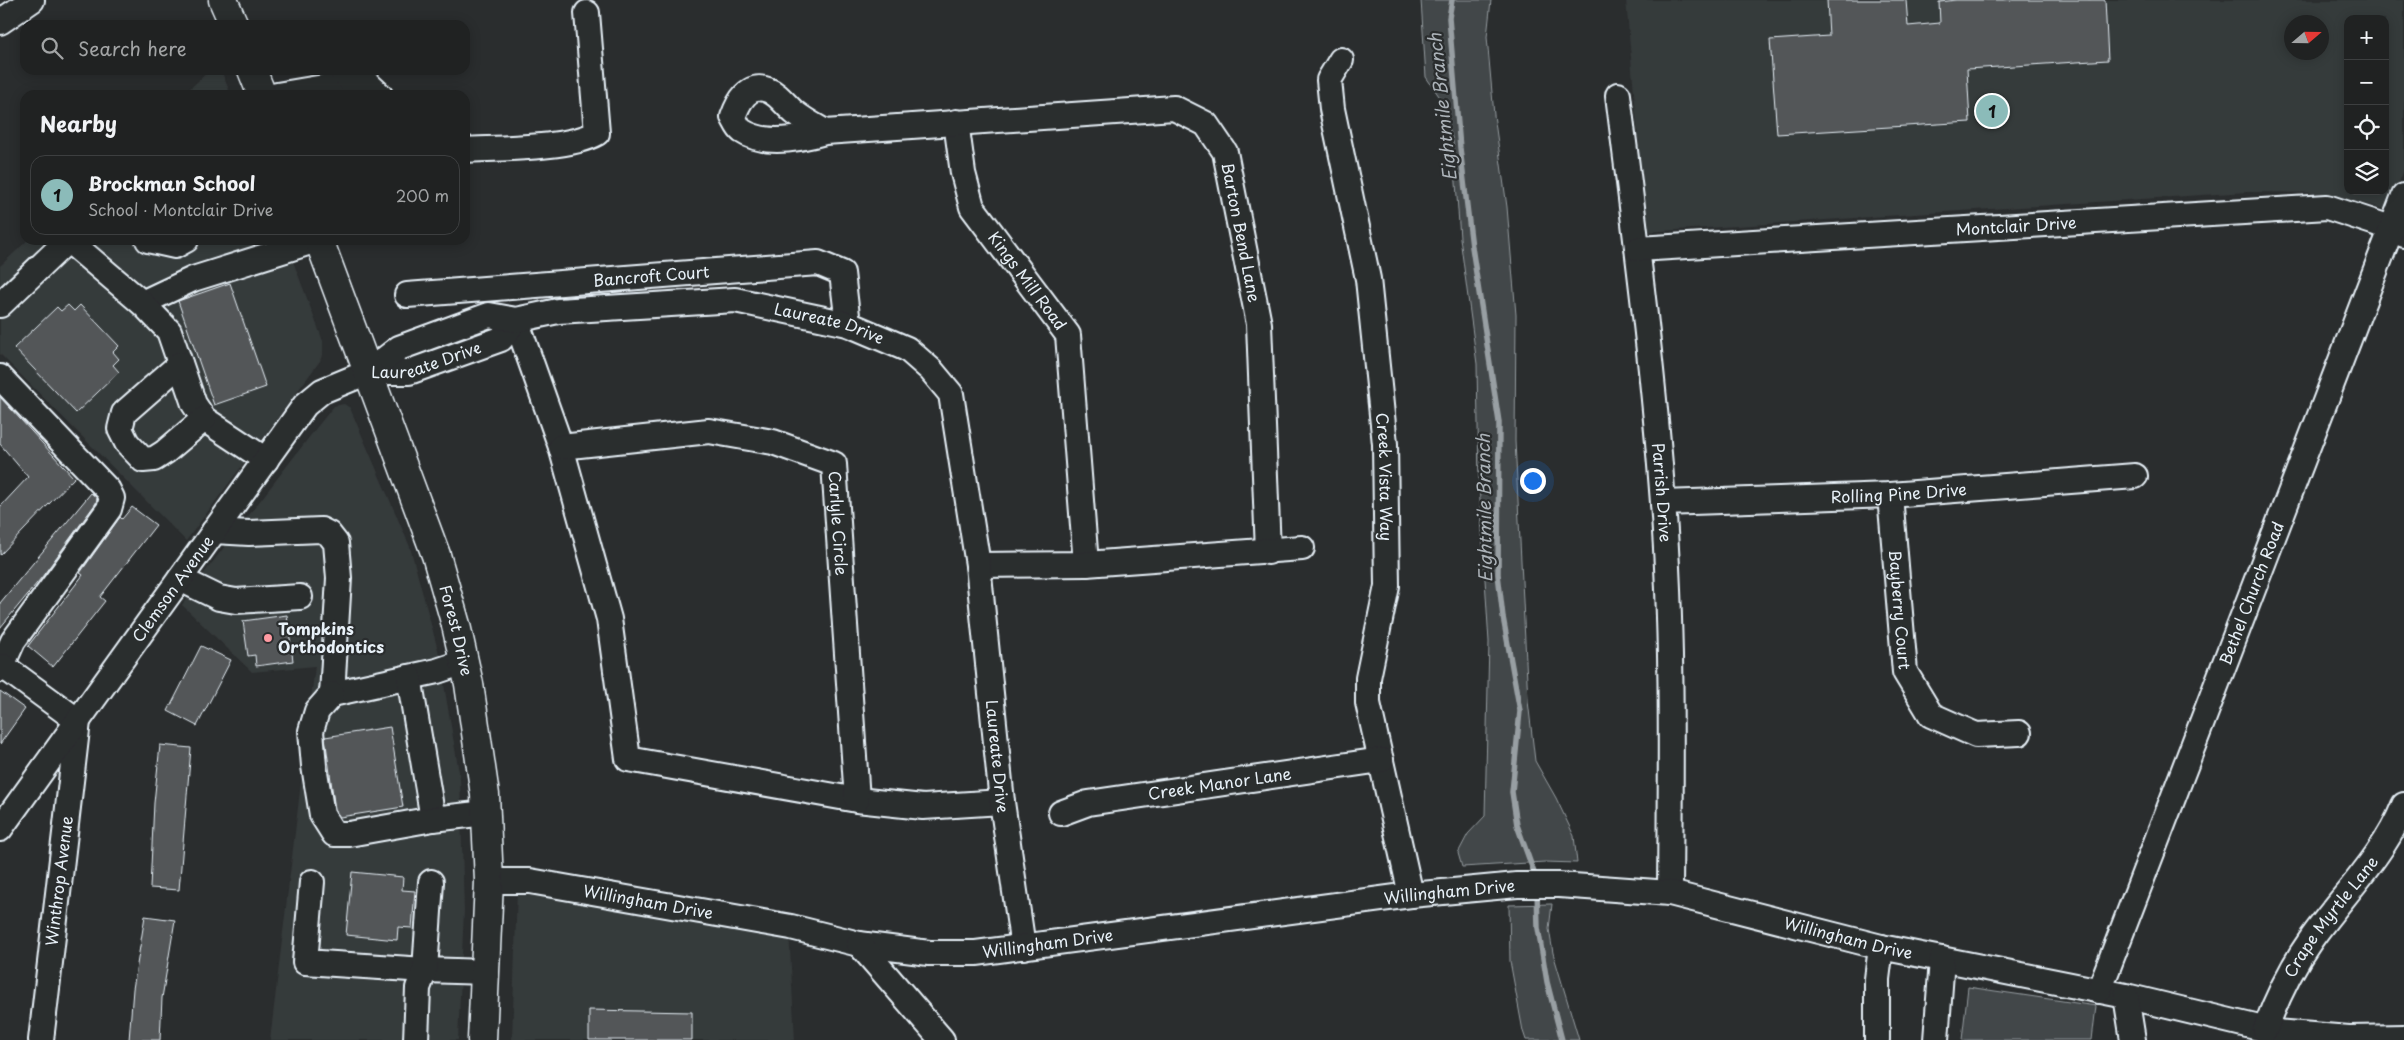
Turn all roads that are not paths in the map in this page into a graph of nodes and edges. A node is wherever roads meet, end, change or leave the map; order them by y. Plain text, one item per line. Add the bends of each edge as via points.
1 (32, 0) edge
2 (224, 0) edge
3 (587, 13) dead end
4 (232, 20) edge
5 (0, 22) edge
6 (1341, 60) dead end
7 (254, 75) edge
8 (260, 90) edge
9 (332, 90) edge
10 (375, 90) edge
11 (1618, 95) dead end
12 (956, 122) junction
13 (824, 132) dead end
14 (470, 150) edge
15 (2404, 196) edge
16 (2397, 231) edge
17 (63, 245) edge
18 (74, 245) edge
19 (181, 245) edge
20 (302, 245) edge
21 (320, 245) edge
22 (1638, 249) junction
23 (193, 280) junction
24 (407, 295) dead end
25 (142, 303) junction
26 (0, 305) edge
27 (516, 320) junction
28 (848, 324) junction
29 (180, 364) junction
30 (368, 372) junction
31 (0, 377) edge
32 (204, 419) junction
33 (561, 447) junction
34 (266, 460) junction
35 (2135, 476) dead end
36 (1890, 495) junction
37 (1663, 503) junction
38 (214, 531) junction
39 (1302, 548) dead end
40 (1268, 552) junction
41 (1086, 564) junction
42 (978, 565) junction
43 (180, 579) junction
44 (300, 597) dead end
45 (464, 662) junction
46 (2, 668) edge
47 (409, 677) junction
48 (332, 694) junction
49 (78, 721) junction
50 (2019, 733) dead end
51 (1381, 760) junction
52 (857, 800) junction
53 (1002, 802) junction
54 (2404, 805) edge
55 (486, 813) junction
56 (1061, 813) dead end
57 (433, 819) junction
58 (0, 829) edge
59 (489, 881) junction
60 (312, 882) dead end
61 (431, 882) dead end
62 (1670, 892) junction
63 (1411, 895) junction
64 (859, 944) junction
65 (1023, 947) junction
66 (1881, 947) junction
67 (1942, 959) junction
68 (425, 970) junction
69 (485, 972) junction
70 (2099, 991) junction
71 (2126, 996) junction
72 (2271, 1034) edge
73 (2404, 1037) edge
74 (41, 1040) edge
75 (416, 1040) edge
76 (482, 1040) edge
77 (942, 1040) edge
78 (1877, 1040) edge
79 (1936, 1040) edge
80 (2133, 1040) edge

1 - 5 street
2 - 4 main road
3 - 14 street via 597,133 586,140
6 - 51 street, Creek Vista Way via 1328,80 1368,279 1385,444 1387,586 1372,655 1368,695
7 - 8 main road
9 - 10 street via 365,81
11 - 22 street, Parrish Drive
12 - 13 street, Barton Bend Lane
12 - 40 street, Barton Bend Lane via 1174,108 1206,124 1225,152 1259,324
12 - 41 street, Kings Mill Road via 963,173 972,207 1068,336
15 - 16 street, Bethel Church Road
16 - 22 street, Montclair Drive via 2327,207
16 - 70 street, Bethel Church Road
17 - 26 street
18 - 25 street
19 - 23 street
20 - 23 street
21 - 30 main road, Forest Drive
22 - 37 street, Parrish Drive
23 - 25 street
24 - 28 street, Bancroft Court via 818,263 842,273
25 - 29 street via 169,332
27 - 28 street, Laureate Drive via 558,310 735,300
27 - 30 street, Laureate Drive via 501,339 409,372
27 - 33 street
28 - 42 street, Laureate Drive via 907,349 951,394
29 - 32 street via 194,404
29 - 32 street via 124,414 120,429 127,443 143,460 154,459
30 - 34 street, Clemson Avenue via 322,391 305,405
30 - 45 main road, Forest Drive via 436,555
31 - 46 street via 112,498 109,509 13,641
32 - 34 street
33 - 52 street via 610,619 628,759
33 - 52 street, Carlyle Circle via 709,431 773,442 834,464
34 - 38 street, Clemson Avenue
35 - 36 street, Rolling Pine Drive
36 - 37 street, Rolling Pine Drive
36 - 50 street, Bayberry Court via 1904,672 1931,715 1976,735
37 - 62 street, Parrish Drive via 1672,676
38 - 43 street, Clemson Avenue
38 - 48 street via 321,530 336,543 339,578
39 - 40 street
40 - 41 street
41 - 42 street
42 - 53 street, Laureate Drive
43 - 44 street via 219,598 236,601
43 - 49 street, Clemson Avenue
45 - 47 street
45 - 55 main road, Forest Drive
46 - 49 street
47 - 48 street
47 - 57 street
48 - 57 street via 316,711 311,731 322,815 334,834
49 - 58 street, Clemson Avenue
49 - 74 street, Winthrop Avenue
51 - 56 street, Creek Manor Lane via 1088,803
51 - 63 street, Creek Vista Way
52 - 53 street via 923,807
53 - 65 street, Laureate Drive
54 - 72 street, Crape Myrtle Lane via 2361,876 2298,960 2277,998
55 - 57 street
55 - 59 main road, Forest Drive
59 - 64 street, Willingham Drive via 530,881 791,926
59 - 69 main road, Forest Drive
60 - 68 street via 305,962
61 - 68 street
62 - 63 street, Willingham Drive via 1517,885
62 - 66 street, Willingham Drive
63 - 65 street, Willingham Drive
64 - 65 street, Willingham Drive via 928,953 976,953
64 - 77 street
66 - 67 street, Willingham Drive
66 - 78 street via 1877,979
67 - 70 street, Willingham Drive
67 - 79 street
68 - 69 street
68 - 75 street via 418,988
69 - 76 main road, Forest Drive
70 - 71 street, Willingham Drive
71 - 72 street, Willingham Drive
71 - 80 street
72 - 73 street, Willingham Drive

